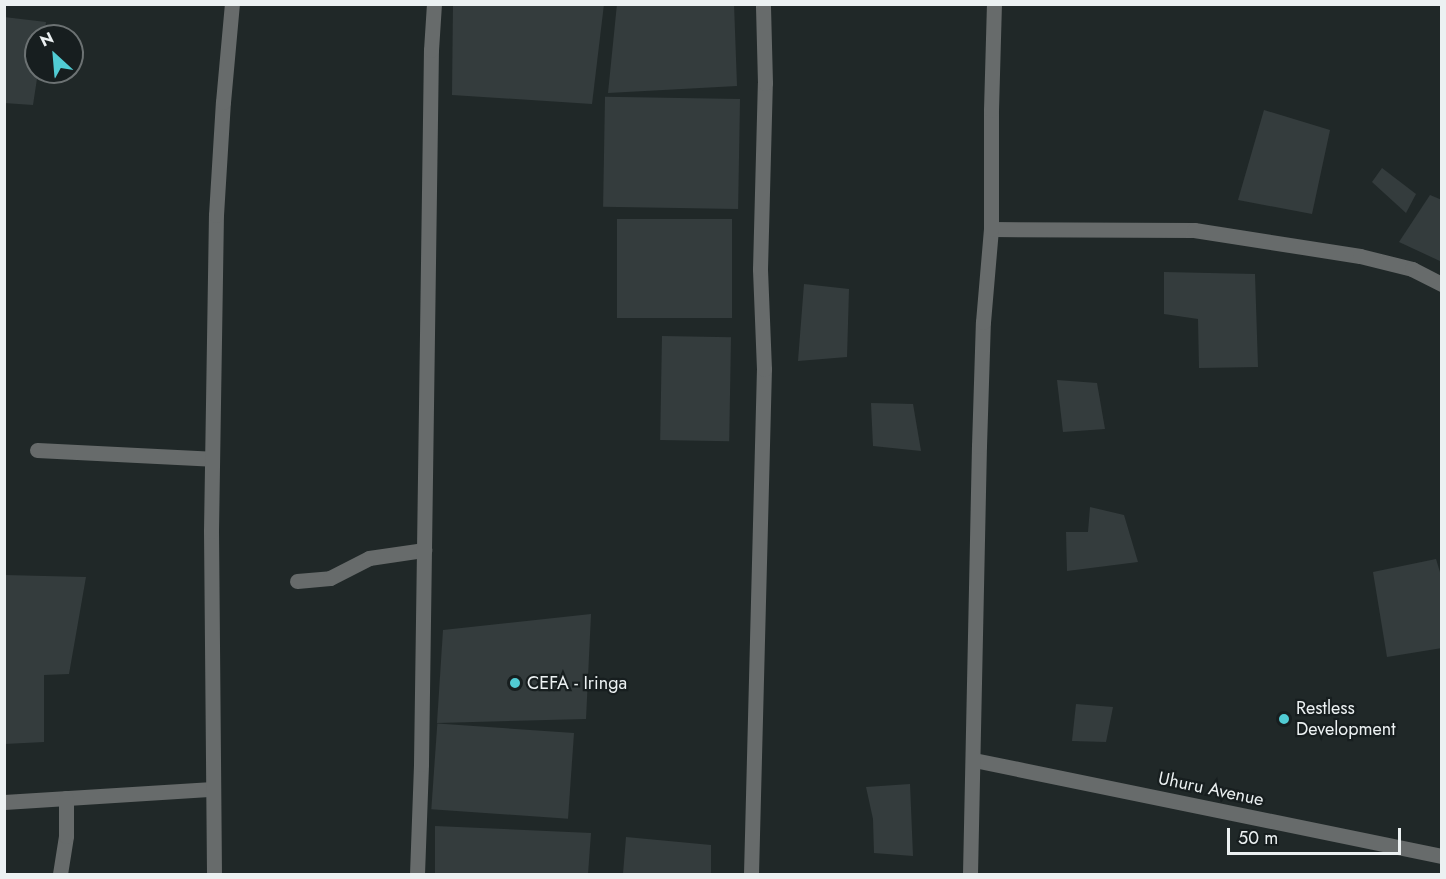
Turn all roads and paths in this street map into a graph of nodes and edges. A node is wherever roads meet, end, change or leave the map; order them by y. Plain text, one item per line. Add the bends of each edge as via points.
1 (232, 4) edge
2 (434, 4) edge
3 (763, 4) edge
4 (994, 4) edge
5 (992, 229) junction
6 (1442, 284) edge
7 (37, 450) dead end
8 (212, 459) junction
9 (424, 550) junction
10 (297, 581) dead end
11 (974, 760) junction
12 (213, 789) junction
13 (66, 798) junction
14 (4, 802) edge
15 (1442, 856) edge
16 (60, 874) edge
17 (214, 874) edge
18 (417, 874) edge
19 (751, 874) edge
20 (970, 874) edge

1 - 8 street via 216,215
2 - 9 street
3 - 19 street via 760,269 764,369
4 - 5 street
5 - 6 street via 1194,230 1360,256 1412,268
5 - 11 street via 983,322
7 - 8 street
8 - 12 street
9 - 10 street via 369,558 330,578
9 - 18 street
11 - 15 street, Uhuru Avenue
11 - 20 street
12 - 13 street
12 - 17 street
13 - 14 street
13 - 16 street

